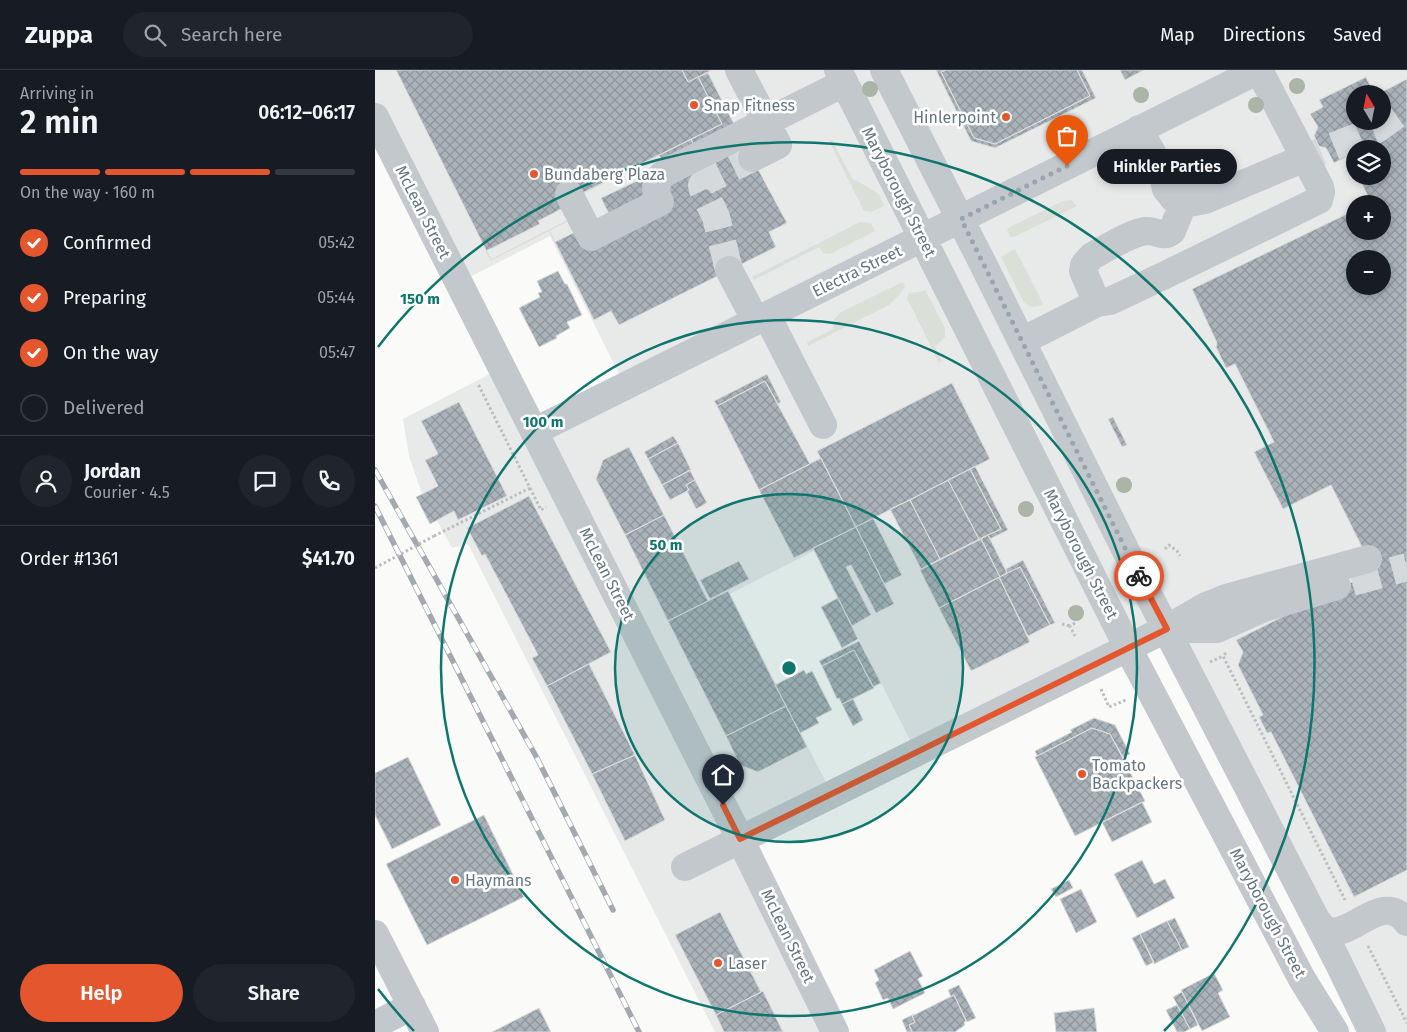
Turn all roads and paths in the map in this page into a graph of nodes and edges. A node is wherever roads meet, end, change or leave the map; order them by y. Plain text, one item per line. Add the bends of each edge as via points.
1 (739, 70) edge
2 (885, 70) edge
3 (1259, 70) edge
4 (841, 76) edge
5 (375, 117) edge
6 (766, 121) junction
7 (1139, 130) junction
8 (1291, 156) tunnel mouth
9 (752, 158) tunnel mouth
10 (569, 194) dead end
11 (1190, 195) junction
12 (961, 219) junction
13 (1162, 235) junction
14 (921, 239) junction
15 (729, 270) tunnel mouth
16 (1155, 279) junction
17 (1097, 303) junction
18 (761, 318) junction
19 (1021, 341) junction
20 (478, 384) dead end
21 (823, 425) dead end
22 (535, 431) junction
23 (530, 488) junction
24 (548, 506) dead end
25 (1165, 549) dead end
26 (1180, 556) dead end
27 (1368, 559) tunnel mouth
28 (375, 568) edge
29 (1352, 582) tunnel mouth
30 (1075, 623) dead end
31 (1063, 624) dead end
32 (1070, 626) junction
33 (1167, 629) junction
34 (1075, 636) dead end
35 (1128, 648) junction
36 (1227, 650) dead end
37 (1223, 656) junction
38 (1209, 662) dead end
39 (1101, 688) dead end
40 (1126, 700) dead end
41 (740, 839) junction
42 (685, 867) dead end
43 (1317, 922) junction
44 (1356, 922) junction
45 (1407, 922) edge
46 (375, 934) edge
47 (412, 1006) junction
48 (1407, 1024) edge
49 (375, 1025) edge
50 (425, 1032) edge
51 (835, 1032) edge
52 (1335, 1032) edge
53 (1372, 1032) edge

1 - 6 street
2 - 12 street
3 - 7 street, Electra Street
3 - 16 street via 1320,187 1321,196 1315,202
4 - 6 street
4 - 14 street, Maryborough Street
5 - 22 street, McLean Street
6 - 9 street via 778,145
6 - 10 street via 661,175 655,191 660,202 591,237
7 - 11 street via 1161,170
7 - 12 street, Electra Street
8 - 11 street
11 - 13 street via 1172,231
12 - 14 street, Electra Street
12 - 19 street
13 - 16 street via 1167,246
13 - 17 street via 1151,231 1138,233 1087,260 1083,271
14 - 18 street, Electra Street
14 - 35 street, Maryborough Street
15 - 18 street
16 - 17 street via 1110,301
17 - 19 street
18 - 21 street
18 - 22 street, Electra Street
19 - 33 street
20 - 23 path
22 - 41 street, McLean Street
23 - 24 path via 541,510
23 - 28 path, bridge
25 - 26 path via 1169,545
27 - 33 street via 1226,598
29 - 33 street via 1264,608 1217,629
30 - 32 path
31 - 32 path
32 - 34 path
33 - 35 street
33 - 43 street
35 - 41 street
35 - 52 street, Maryborough Street via 1302,979
36 - 37 path
37 - 38 path
37 - 44 path
39 - 40 path via 1109,707
41 - 42 street
41 - 51 street, McLean Street
43 - 44 street via 1336,932
43 - 53 street
44 - 45 street via 1392,912
44 - 48 path
46 - 47 street
47 - 49 street
47 - 50 street

